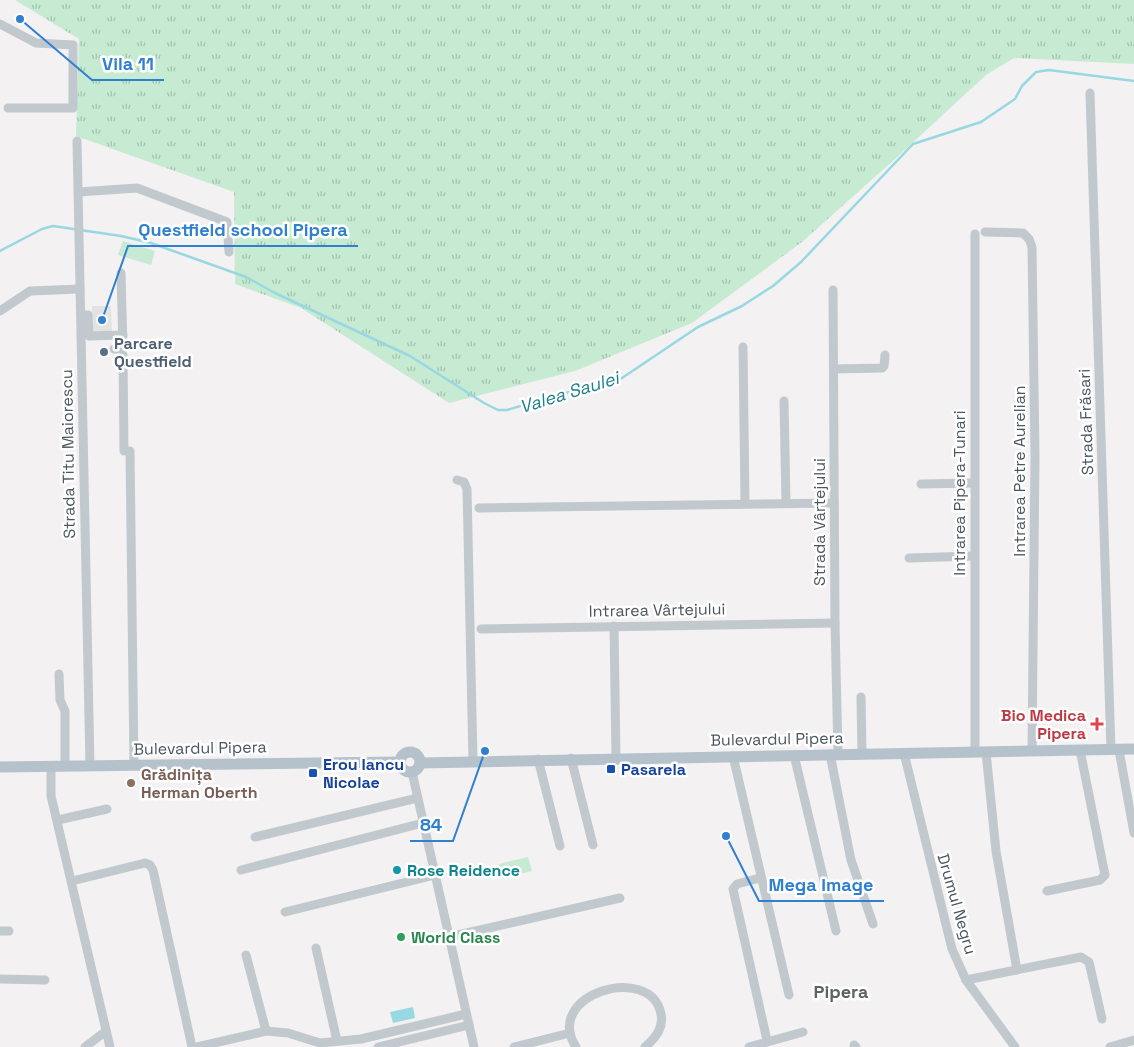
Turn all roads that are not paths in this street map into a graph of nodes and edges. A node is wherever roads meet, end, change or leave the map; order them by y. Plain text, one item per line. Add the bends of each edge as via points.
1 (0, 24) edge
2 (1090, 93) dead end
3 (8, 108) dead end
4 (77, 141) dead end
5 (78, 192) junction
6 (985, 232) dead end
7 (975, 234) dead end
8 (229, 252) dead end
9 (121, 273) dead end
10 (80, 289) junction
11 (833, 290) dead end
12 (0, 311) edge
13 (81, 315) junction
14 (123, 335) junction
15 (744, 347) dead end
16 (114, 349) dead end
17 (123, 355) dead end
18 (884, 355) dead end
19 (834, 368) junction
20 (784, 401) dead end
21 (457, 480) dead end
22 (974, 483) junction
23 (921, 484) dead end
24 (745, 503) junction
25 (786, 503) junction
26 (834, 503) junction
27 (479, 508) dead end
28 (974, 556) junction
29 (909, 558) dead end
30 (835, 623) junction
31 (614, 626) junction
32 (481, 629) dead end
33 (59, 674) dead end
34 (861, 697) dead end
35 (1134, 749) edge
36 (1080, 750) junction
37 (1115, 750) junction
38 (1032, 751) junction
39 (980, 752) junction
40 (904, 753) junction
41 (834, 754) junction
42 (862, 754) junction
43 (794, 755) junction
44 (732, 756) junction
45 (571, 758) junction
46 (616, 758) junction
47 (538, 759) junction
48 (473, 761) junction
49 (400, 762) junction
50 (420, 763) junction
51 (134, 765) junction
52 (65, 766) junction
53 (90, 766) junction
54 (0, 767) edge
55 (51, 767) junction
56 (412, 772) junction
57 (417, 798) junction
58 (107, 809) dead end
59 (57, 817) junction
60 (423, 823) junction
61 (1134, 833) edge
62 (254, 837) dead end
63 (593, 845) dead end
64 (560, 846) dead end
65 (241, 870) dead end
66 (435, 875) junction
67 (760, 878) junction
68 (72, 881) junction
69 (1048, 891) dead end
70 (620, 898) dead end
71 (285, 912) dead end
72 (873, 924) dead end
73 (836, 932) dead end
74 (449, 937) junction
75 (316, 948) dead end
76 (246, 955) dead end
77 (1017, 970) junction
78 (0, 979) edge
79 (45, 980) dead end
80 (966, 980) junction
81 (790, 995) dead end
82 (466, 1014) junction
83 (1102, 1019) dead end
84 (469, 1025) junction
85 (106, 1031) junction
86 (266, 1031) junction
87 (803, 1032) dead end
88 (570, 1033) junction
89 (766, 1036) dead end
90 (236, 1038) junction
91 (1134, 1040) edge
92 (337, 1041) junction
93 (320, 1045) edge
94 (520, 1046) edge
95 (85, 1047) edge
96 (110, 1047) edge
97 (192, 1047) edge
98 (197, 1047) edge
99 (228, 1047) edge
100 (378, 1047) edge
101 (474, 1047) edge
102 (576, 1047) edge
103 (645, 1047) edge
104 (749, 1047) edge
105 (1015, 1047) edge
106 (1110, 1047) edge

1 - 3 street via 36,43 73,45 73,108
2 - 37 street, Strada Frăsari
4 - 5 street, Strada Titu Maiorescu
5 - 8 street via 137,188 227,222
5 - 10 street, Strada Titu Maiorescu
6 - 38 street, Intrarea Petre Aurelian via 1023,233 1032,248
7 - 22 street, Intrarea Pipera-Tunari
9 - 14 street
10 - 12 street via 30,291
10 - 13 street, Strada Titu Maiorescu
11 - 19 street, Strada Vârtejului
13 - 14 street via 88,314 89,336
13 - 53 street, Strada Titu Maiorescu
14 - 16 street via 123,349
15 - 24 street
17 - 51 street
18 - 19 street via 882,368
19 - 26 street, Strada Vârtejului
20 - 25 street
21 - 48 street via 464,482 467,489
22 - 23 street
22 - 28 street, Intrarea Pipera-Tunari
24 - 25 street
24 - 27 street
25 - 26 street
26 - 30 street, Strada Vârtejului
28 - 29 street
28 - 39 street, Intrarea Pipera-Tunari
30 - 31 street, Intrarea Vârtejului
30 - 41 street, Strada Vârtejului
31 - 32 street, Intrarea Vârtejului
31 - 46 street
33 - 52 street via 64,711
34 - 42 street
35 - 37 main road, Bulevardul Pipera
36 - 37 main road, Bulevardul Pipera
36 - 38 main road, Bulevardul Pipera
36 - 69 street via 1105,875 1100,880
37 - 61 street, Strada Frăsari
38 - 39 main road, Bulevardul Pipera
39 - 40 main road, Bulevardul Pipera
39 - 77 street, Intrarea Pipera-Tunari
40 - 42 main road, Bulevardul Pipera
40 - 80 street, Drumul Negru via 949,939
41 - 42 main road, Bulevardul Pipera
41 - 43 main road, Bulevardul Pipera
41 - 72 street, Strada Vârtejului via 851,860
43 - 44 main road, Bulevardul Pipera
43 - 73 street
44 - 46 main road, Bulevardul Pipera
44 - 67 street
45 - 46 main road, Bulevardul Pipera
45 - 47 main road, Bulevardul Pipera
45 - 63 street
47 - 48 main road, Bulevardul Pipera
47 - 64 street
48 - 50 main road, Bulevardul Pipera
49 - 50 main road via 404,755 410,753 418,756
49 - 51 main road, Bulevardul Pipera
49 - 56 main road via 404,770
50 - 56 main road
51 - 53 main road, Bulevardul Pipera
52 - 53 main road, Bulevardul Pipera
52 - 55 main road, Bulevardul Pipera
54 - 55 main road, Bulevardul Pipera
55 - 59 street via 58,796
56 - 57 street
57 - 60 street
57 - 62 street
58 - 59 street
59 - 68 street
60 - 65 street
60 - 66 street
66 - 71 street
66 - 74 street
67 - 81 street
67 - 89 street via 737,884 733,889
68 - 85 street
68 - 97 street via 145,863 150,865
70 - 74 street
74 - 82 street
75 - 92 street
76 - 86 street
77 - 80 street
77 - 83 street via 1081,957 1086,959
78 - 79 street
80 - 105 street, Drumul Negru
82 - 84 street
82 - 92 street via 361,1039
84 - 100 street
84 - 101 street
85 - 95 street
85 - 96 street
86 - 90 street
86 - 93 street via 288,1033
87 - 104 street
88 - 94 street
88 - 102 street
88 - 103 street via 572,1014 583,1001 606,991 634,987 650,995 662,1016 659,1031
90 - 98 street
90 - 99 street
91 - 106 street
92 - 93 street

